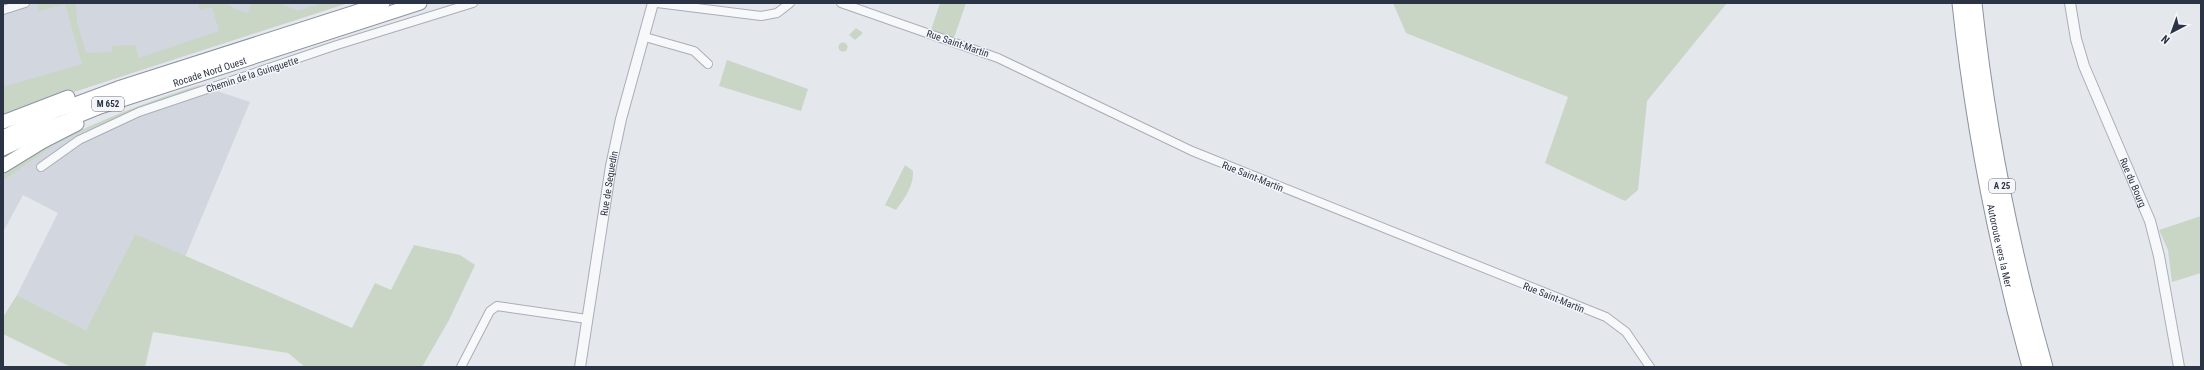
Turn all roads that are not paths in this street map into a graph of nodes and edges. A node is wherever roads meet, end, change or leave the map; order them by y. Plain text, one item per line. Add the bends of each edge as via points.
1 (25, 3) edge
2 (383, 3) edge
3 (420, 3) edge
4 (473, 3) edge
5 (653, 3) edge
6 (657, 3) edge
7 (790, 3) edge
8 (841, 3) edge
9 (1960, 3) edge
10 (1974, 3) edge
11 (2070, 3) edge
12 (3, 10) edge
13 (645, 37) junction
14 (708, 64) dead end
15 (217, 67) junction
16 (150, 77) junction
17 (3, 122) edge
18 (3, 137) edge
19 (3, 149) edge
20 (3, 166) edge
21 (41, 167) dead end
22 (587, 319) junction
23 (461, 367) edge
24 (580, 367) edge
25 (1650, 367) edge
26 (2030, 367) edge
27 (2044, 367) edge
28 (2178, 367) edge

1 - 12 street
2 - 16 highway, Rocade Nord Ouest / M 652
3 - 15 highway, Rocade Nord Ouest / M 652
4 - 21 street, Chemin de la Guinguette via 139,112 80,140
5 - 13 street, Rue de Sequedin
6 - 7 street via 761,16 777,13
8 - 25 street, Rue Saint-Martin via 1004,60 1192,151 1606,317 1626,332
9 - 26 highway, Autoroute vers la Mer / A 25 via 1981,155
10 - 27 highway, A 25 via 1981,65 1999,174
11 - 28 street, Rue du Bourg via 2084,66 2150,222 2159,256
13 - 14 street via 694,51
13 - 22 street, Rue de Sequedin via 612,159
15 - 19 highway, Rocade Nord Ouest / M 652 via 87,112
15 - 20 highway via 85,120
16 - 17 highway via 102,87
16 - 18 highway, Rocade Nord Ouest / M 652 via 56,111
22 - 23 street via 497,306 490,311
22 - 24 street, Rue de Sequedin

